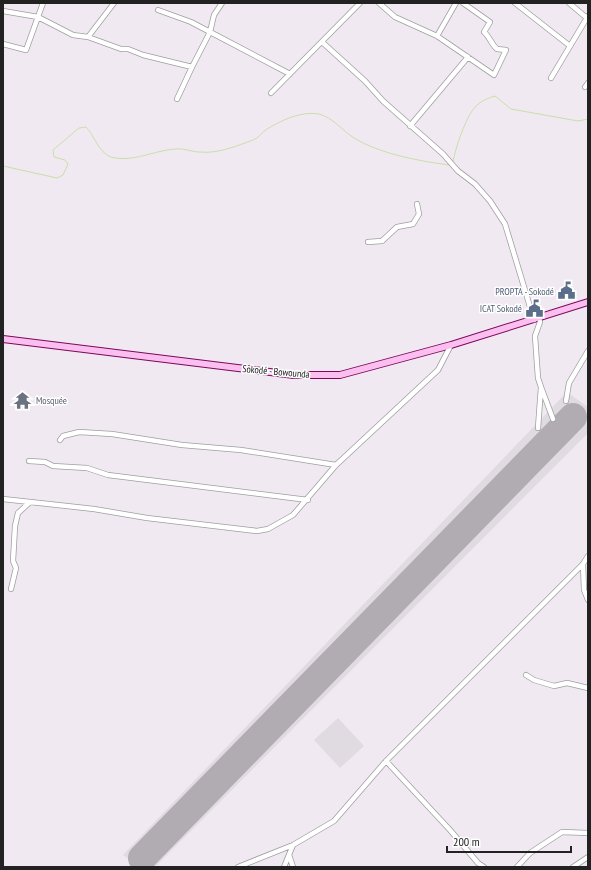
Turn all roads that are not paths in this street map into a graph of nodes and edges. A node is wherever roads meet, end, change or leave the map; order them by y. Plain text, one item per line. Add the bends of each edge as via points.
1 (43, 3) edge
2 (114, 3) edge
3 (222, 3) edge
4 (360, 3) edge
5 (379, 3) edge
6 (456, 3) edge
7 (463, 3) edge
8 (515, 3) edge
9 (569, 3) edge
10 (158, 10) dead end
11 (3, 11) edge
12 (38, 17) junction
13 (588, 18) edge
14 (210, 32) junction
15 (437, 36) junction
16 (88, 37) junction
17 (322, 42) junction
18 (3, 46) edge
19 (570, 46) junction
20 (468, 57) junction
21 (192, 67) junction
22 (290, 74) junction
23 (551, 78) dead end
24 (271, 93) dead end
25 (177, 99) dead end
26 (410, 126) junction
27 (417, 204) dead end
28 (368, 242) dead end
29 (588, 302) edge
30 (537, 319) junction
31 (3, 339) edge
32 (451, 345) junction
33 (588, 351) edge
34 (541, 387) junction
35 (566, 401) dead end
36 (553, 419) dead end
37 (538, 428) dead end
38 (60, 440) dead end
39 (29, 461) dead end
40 (336, 465) junction
41 (3, 499) edge
42 (308, 500) junction
43 (29, 503) junction
44 (588, 556) edge
45 (583, 564) junction
46 (11, 589) dead end
47 (588, 600) edge
48 (526, 675) dead end
49 (588, 688) edge
50 (386, 761) junction
51 (588, 833) edge
52 (292, 845) junction
53 (289, 855) junction
54 (588, 857) edge
55 (238, 867) edge
56 (284, 867) edge
57 (293, 867) edge
58 (484, 867) edge
59 (517, 867) edge
60 (573, 867) edge

1 - 12 street
2 - 16 street
3 - 14 street via 214,15
4 - 17 street
5 - 15 street via 395,17
6 - 15 street
7 - 20 street via 490,22 484,32 490,37 493,46 506,50 494,75
8 - 19 street
9 - 13 street
10 - 14 street
11 - 12 street
12 - 16 street via 73,36
12 - 18 street via 26,50
13 - 19 street
14 - 21 street
14 - 22 street
15 - 20 street
16 - 21 street via 121,49
17 - 22 street
17 - 26 street
19 - 23 street
20 - 26 street
21 - 25 street
22 - 24 street
26 - 30 street via 490,201 506,224
27 - 28 street via 419,214 413,224 397,227 382,241
29 - 30 main road, Sokodé - Bowounda
30 - 32 main road, Sokodé - Bowounda
30 - 34 street via 540,322 535,336 537,372
31 - 32 main road, Sokodé - Bowounda via 294,375 340,375
32 - 40 street via 438,370
33 - 35 street via 569,384
34 - 36 street
34 - 37 street
38 - 40 street via 63,436 79,432 112,434
39 - 42 street via 45,462 53,466 87,468 108,475
40 - 42 street
41 - 43 street
42 - 43 street via 294,515 268,529 257,531
43 - 46 street via 18,513 15,526 13,561 16,568
44 - 45 street
45 - 47 street via 584,590
45 - 50 street
48 - 49 street via 554,686 567,683
50 - 52 street via 334,821
50 - 58 street via 478,864
51 - 59 street via 562,832 530,853
52 - 53 street
52 - 55 street
53 - 56 street
53 - 57 street
54 - 60 street

